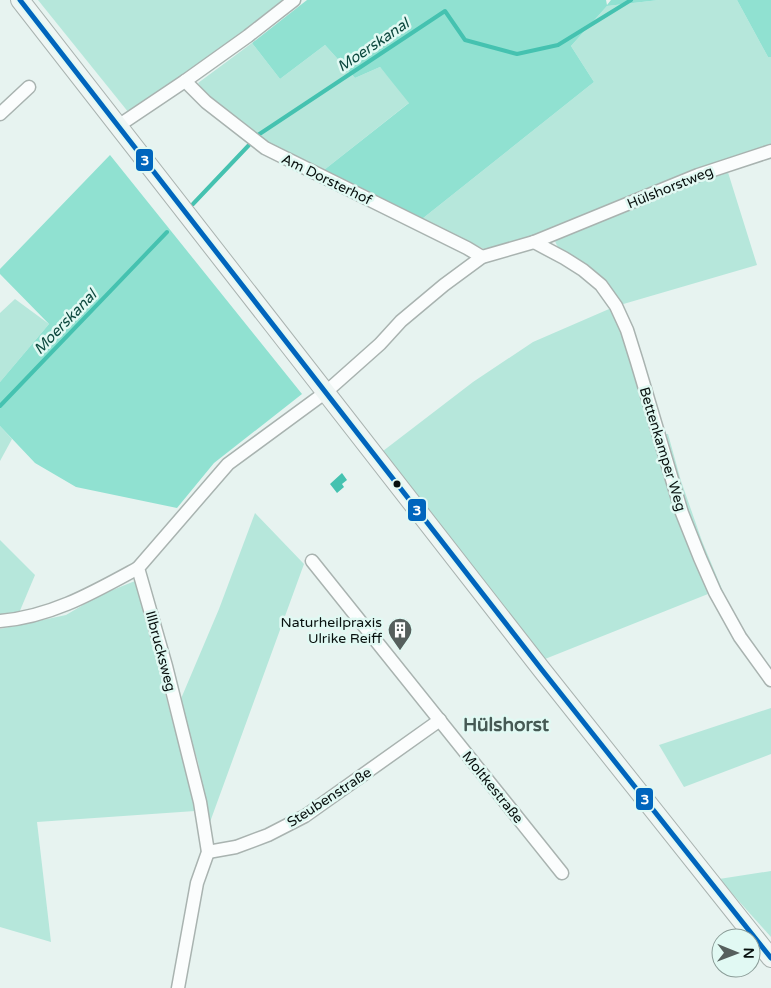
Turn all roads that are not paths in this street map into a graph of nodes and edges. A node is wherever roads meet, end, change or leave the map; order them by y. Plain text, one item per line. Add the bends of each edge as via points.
1 (20, 0) edge
2 (294, 0) edge
3 (185, 81) junction
4 (29, 87) dead end
5 (0, 114) edge
6 (118, 126) junction
7 (771, 151) edge
8 (534, 242) junction
9 (482, 257) junction
10 (326, 392) junction
11 (312, 561) dead end
12 (138, 568) junction
13 (0, 621) edge
14 (771, 680) edge
15 (440, 720) junction
16 (208, 852) junction
17 (562, 873) dead end
18 (771, 958) edge
19 (178, 988) edge

1 - 6 main road
2 - 3 street
3 - 6 street
3 - 9 street, Am Dorsterhof via 206,102 265,148
4 - 5 street
6 - 10 main road
7 - 8 street, Hülshorstweg via 698,175
8 - 9 street, Hülshorstweg
8 - 14 street, Bettenkamper Weg via 583,270 601,285 616,306 627,330 682,513 700,558 740,637
9 - 10 street, Hülshorstweg via 401,321
10 - 12 street via 228,464
10 - 18 main road
11 - 15 street, Moltkestraße
12 - 13 street via 62,607 17,620
12 - 16 street, Illbrucksweg via 200,802
15 - 16 street, Steubenstraße via 305,816 236,847
15 - 17 street, Moltkestraße
16 - 19 street, Illbrucksweg via 197,883

